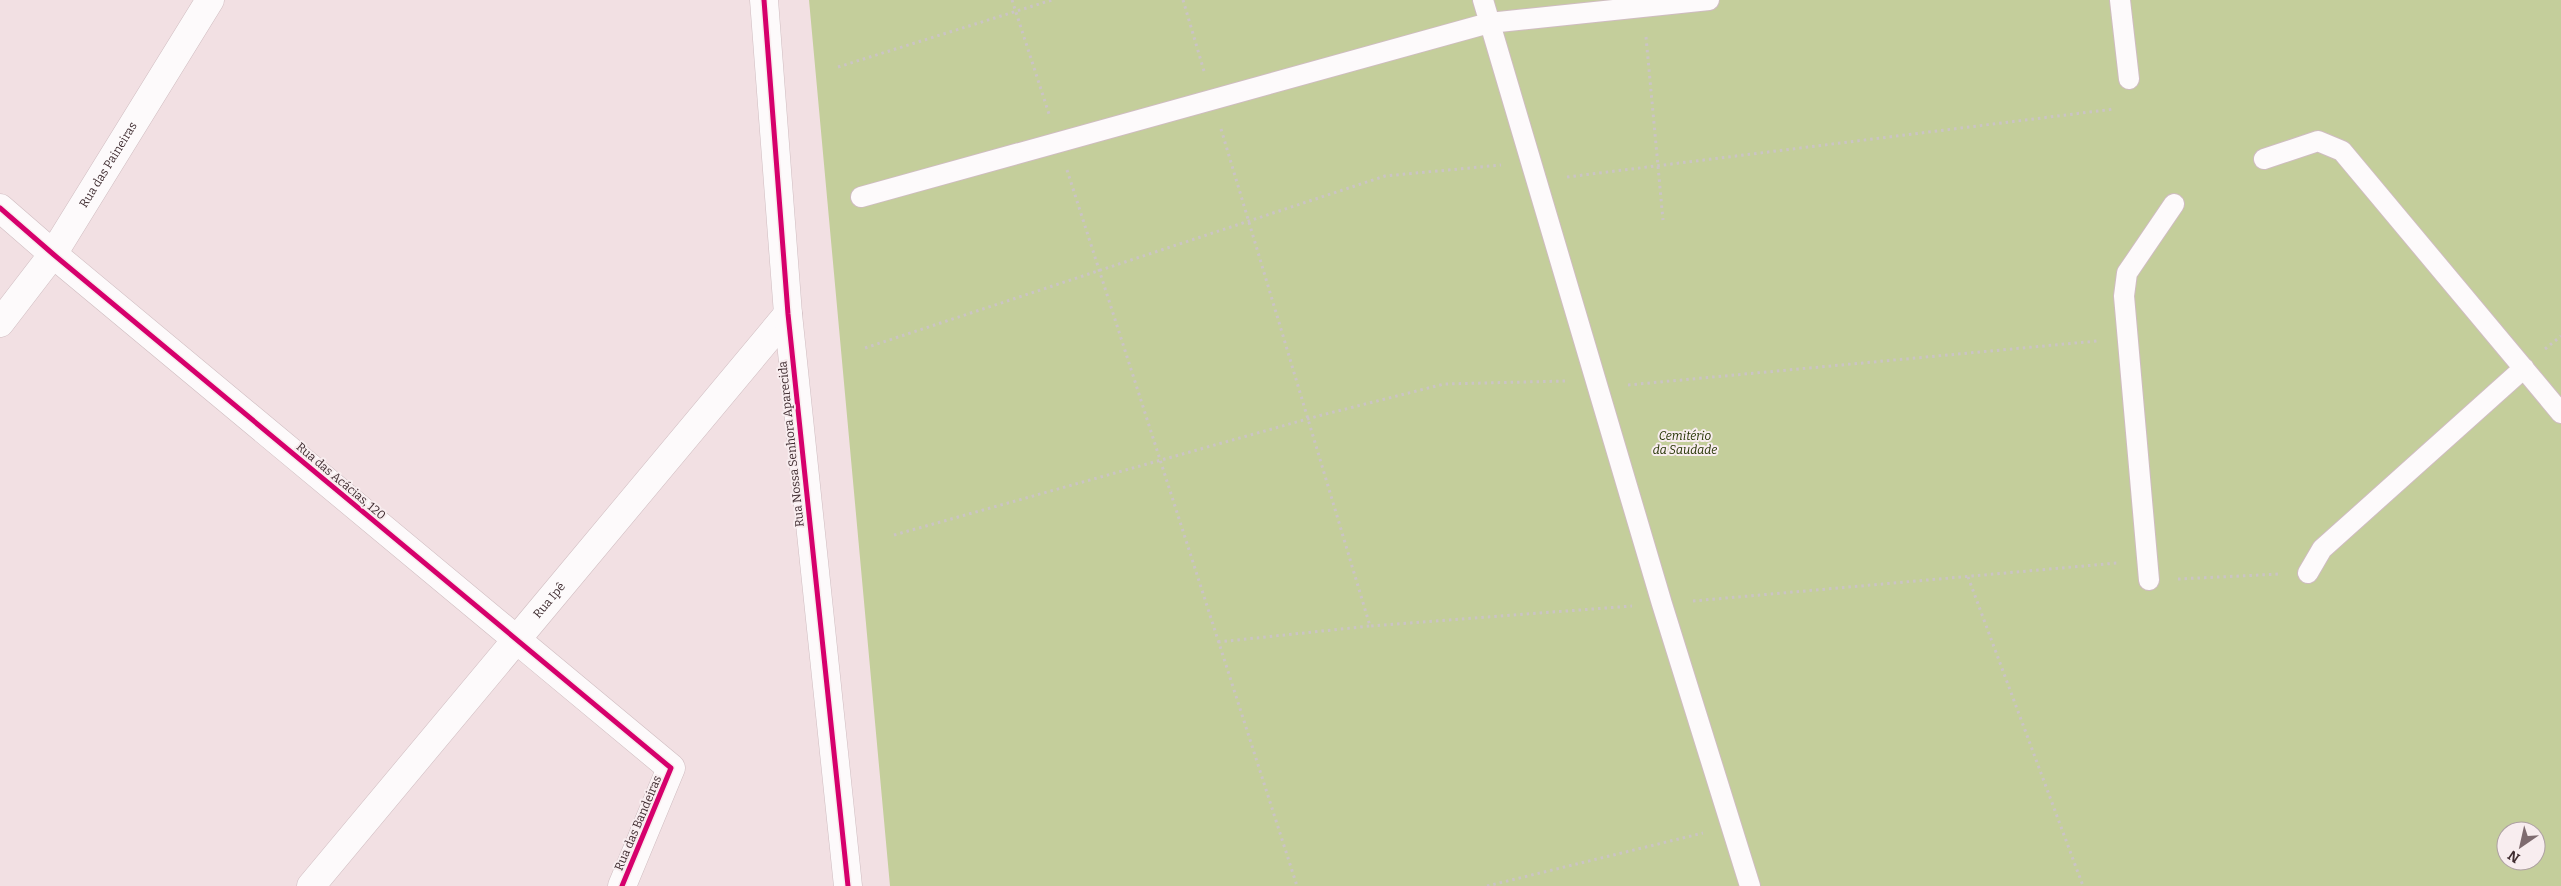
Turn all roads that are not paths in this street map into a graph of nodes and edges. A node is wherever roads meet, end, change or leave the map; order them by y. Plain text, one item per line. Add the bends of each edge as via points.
1 (210, 0) edge
2 (764, 0) edge
3 (1483, 0) edge
4 (1709, 0) edge
5 (2120, 0) edge
6 (1489, 23) junction
7 (2129, 79) dead end
8 (2264, 159) dead end
9 (861, 197) dead end
10 (2174, 204) dead end
11 (0, 208) edge
12 (53, 254) junction
13 (788, 314) junction
14 (0, 323) edge
15 (2524, 368) junction
16 (2561, 413) edge
17 (2308, 573) road end
18 (2149, 580) road end
19 (516, 639) junction
20 (671, 768) joint
21 (312, 886) edge
22 (622, 886) edge
23 (848, 886) edge
24 (1750, 886) edge

1 - 12 street, Rua das Paineiras
2 - 13 street, Rua Nossa Senhora Aparecida
3 - 6 lane
4 - 6 lane
5 - 7 lane
6 - 9 lane
6 - 24 lane via 1662,604
8 - 15 lane via 2318,141 2342,151
10 - 18 lane via 2127,273 2124,296
11 - 12 street, Rua das Acácias, 120
12 - 14 street, Rua das Paineiras
12 - 19 street, Rua das Acácias, 120
13 - 19 street, Rua Ipê
13 - 23 street, Rua Nossa Senhora Aparecida
15 - 16 lane
15 - 17 lane via 2322,549
19 - 20 street, Rua das Acácias, 120
19 - 21 street, Rua Ipê
20 - 22 street, Rua das Bandeiras

